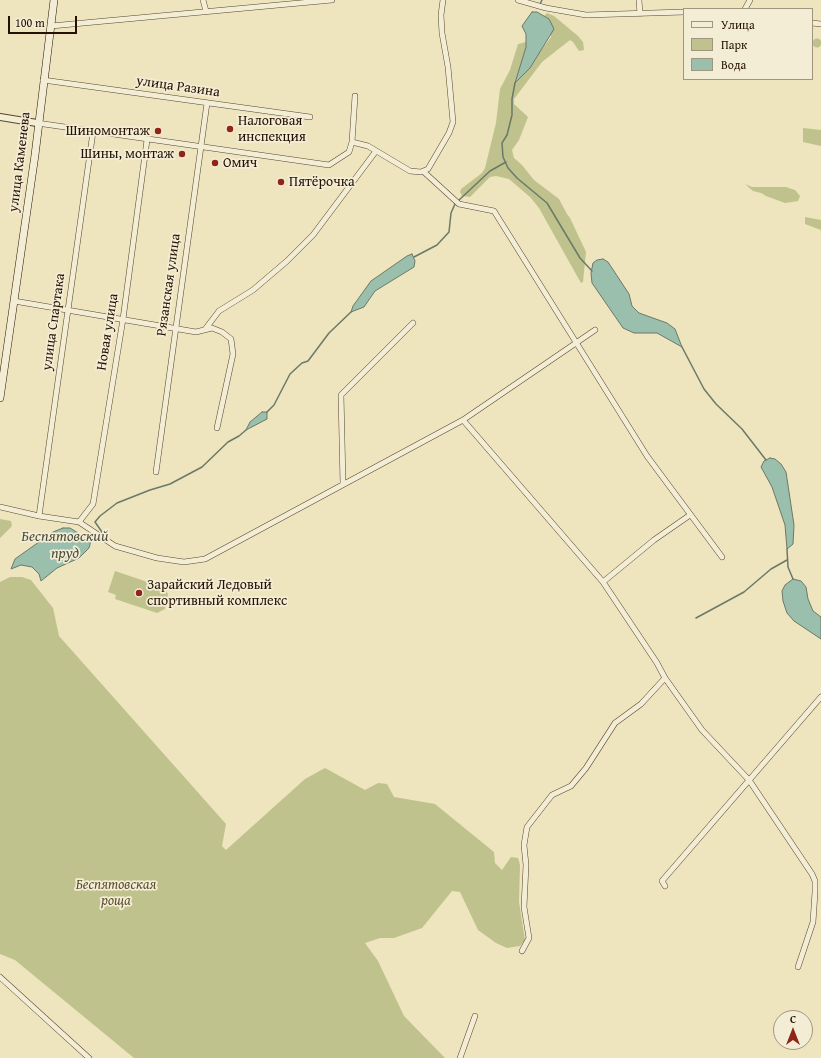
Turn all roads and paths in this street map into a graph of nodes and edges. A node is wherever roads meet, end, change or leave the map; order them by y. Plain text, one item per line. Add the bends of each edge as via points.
1 (54, 0) edge
2 (204, 0) edge
3 (332, 0) edge
4 (443, 0) edge
5 (518, 0) edge
6 (639, 0) edge
7 (206, 11) junction
8 (683, 12) edge
9 (640, 14) junction
10 (51, 26) junction
11 (43, 80) junction
12 (355, 96) dead end
13 (207, 103) junction
14 (0, 117) edge
15 (310, 117) dead end
16 (38, 123) junction
17 (93, 132) junction
18 (147, 140) junction
19 (352, 142) junction
20 (201, 147) junction
21 (376, 151) junction
22 (424, 172) junction
23 (14, 301) junction
24 (68, 310) junction
25 (123, 319) junction
26 (414, 323) dead end
27 (175, 328) junction
28 (206, 328) junction
29 (595, 330) dead end
30 (577, 343) junction
31 (0, 398) edge
32 (463, 420) junction
33 (217, 428) dead end
34 (156, 472) dead end
35 (343, 484) junction
36 (0, 507) edge
37 (690, 515) junction
38 (39, 516) junction
39 (79, 522) junction
40 (722, 557) dead end
41 (603, 582) junction
42 (665, 678) junction
43 (821, 697) edge
44 (750, 780) junction
45 (665, 886) dead end
46 (522, 951) dead end
47 (798, 967) dead end
48 (0, 978) edge
49 (475, 1016) dead end
50 (89, 1058) edge
51 (460, 1058) edge

1 - 10 main road, улица Каменева
2 - 7 street
3 - 7 street
4 - 22 street via 442,33 453,122 449,133
5 - 9 street via 586,15
6 - 9 street
7 - 10 street
8 - 9 street
10 - 11 main road, улица Каменева
11 - 13 street, улица Разина
11 - 16 main road, улица Каменева
12 - 19 street
13 - 15 street, улица Разина
13 - 20 street, Рязанская улица
14 - 16 street
16 - 17 street
16 - 23 main road, улица Каменева
17 - 18 street
17 - 24 street, улица Спартака
18 - 20 street
18 - 25 street, Новая улица
19 - 20 street via 349,152 329,165
19 - 21 street
20 - 27 street, Рязанская улица
21 - 22 street via 410,171
21 - 28 street via 313,235 254,290 219,311
22 - 30 street via 459,204 494,211
23 - 24 street
23 - 31 main road, улица Каменева
24 - 25 street
24 - 38 street, улица Спартака
25 - 27 street
25 - 39 street, Новая улица via 93,504
26 - 35 street via 341,395
27 - 28 street via 196,332
27 - 34 street, Рязанская улица
28 - 33 street via 222,332 231,339 232,354
29 - 30 street
30 - 32 street
30 - 37 street via 643,449
32 - 35 street
32 - 41 street
35 - 39 street via 205,559 184,562 115,546
36 - 38 street
37 - 40 street
37 - 41 street via 654,540
38 - 39 street
41 - 42 street
42 - 44 street via 702,730
42 - 46 street via 640,704 615,723 571,786 552,795 527,827 524,845 524,907 529,938
43 - 44 street
44 - 45 street via 662,881
44 - 47 street via 815,881 813,922
48 - 50 street
49 - 51 street

